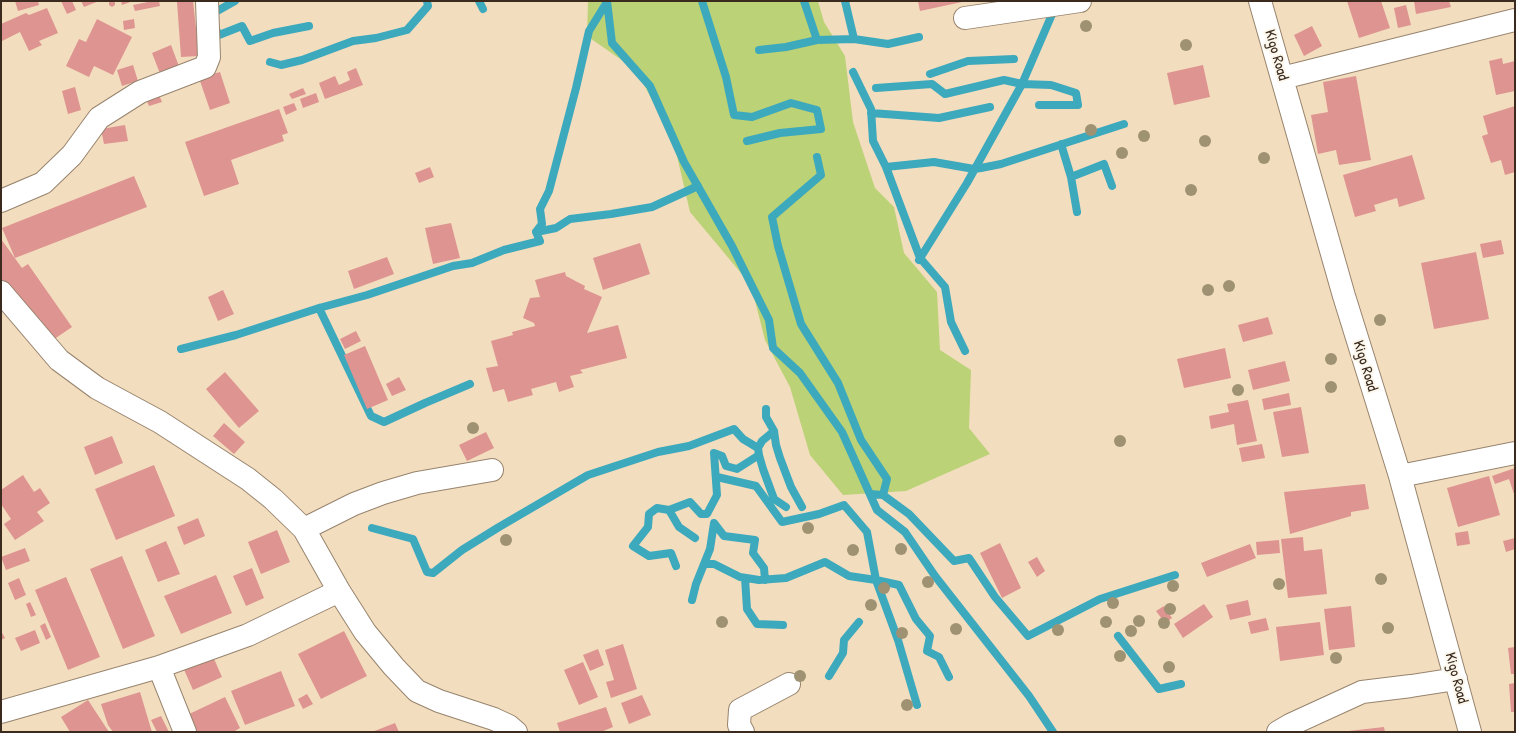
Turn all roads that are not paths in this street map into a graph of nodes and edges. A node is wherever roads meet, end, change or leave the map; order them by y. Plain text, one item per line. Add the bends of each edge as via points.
1 (207, 1) edge
2 (1080, 1) edge
3 (1260, 1) edge
4 (966, 18) dead end
5 (1515, 20) edge
6 (1282, 78) junction
7 (1, 201) edge
8 (1, 292) edge
9 (1515, 453) edge
10 (492, 470) dead end
11 (1400, 476) junction
12 (304, 529) junction
13 (339, 591) junction
14 (159, 667) junction
15 (1456, 678) junction
16 (789, 684) dead end
17 (1, 712) edge
18 (185, 732) edge
19 (516, 732) edge
20 (743, 732) edge
21 (1278, 732) edge
22 (1470, 732) edge

1 - 7 street via 209,57 205,67 140,92 99,118 72,155 43,183
2 - 4 street
3 - 6 street, Kigo Road
5 - 6 street
6 - 11 street, Kigo Road via 1344,296
8 - 12 street via 59,360 97,388 160,422 248,479
9 - 11 street
10 - 12 street via 416,483 383,493 354,504
11 - 15 street, Kigo Road
12 - 13 street
13 - 14 street via 248,635
13 - 19 street via 365,632 417,691 494,719
14 - 17 street
14 - 18 street
15 - 21 street via 1362,692
15 - 22 street, Kigo Road
16 - 20 street via 740,710 739,725

